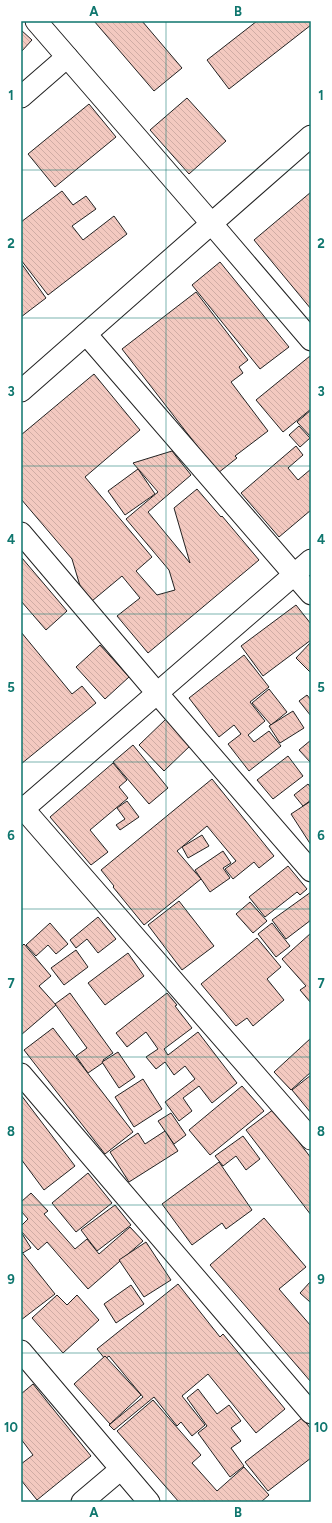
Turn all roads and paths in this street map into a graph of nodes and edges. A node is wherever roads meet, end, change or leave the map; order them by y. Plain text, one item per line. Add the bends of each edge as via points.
1 (36, 21) edge
2 (67, 57) junction
3 (21, 96) edge
4 (311, 136) edge
5 (211, 223) junction
6 (86, 334) junction
7 (311, 340) edge
8 (21, 391) edge
9 (21, 533) edge
10 (311, 560) edge
11 (295, 574) junction
12 (311, 594) edge
13 (157, 693) junction
14 (22, 808) edge
15 (311, 871) edge
16 (21, 1074) edge
17 (311, 1139) edge
18 (21, 1351) edge
19 (311, 1413) edge
20 (121, 1469) junction
21 (82, 1502) edge
22 (149, 1502) edge

1 - 2 street
2 - 3 street
2 - 5 street
4 - 5 street
5 - 6 street
5 - 7 street
6 - 8 street
6 - 11 street
9 - 13 street
10 - 11 street
11 - 12 street
11 - 13 street
13 - 14 street
13 - 15 street
14 - 17 street
16 - 19 street
18 - 20 street
20 - 21 street
20 - 22 street

